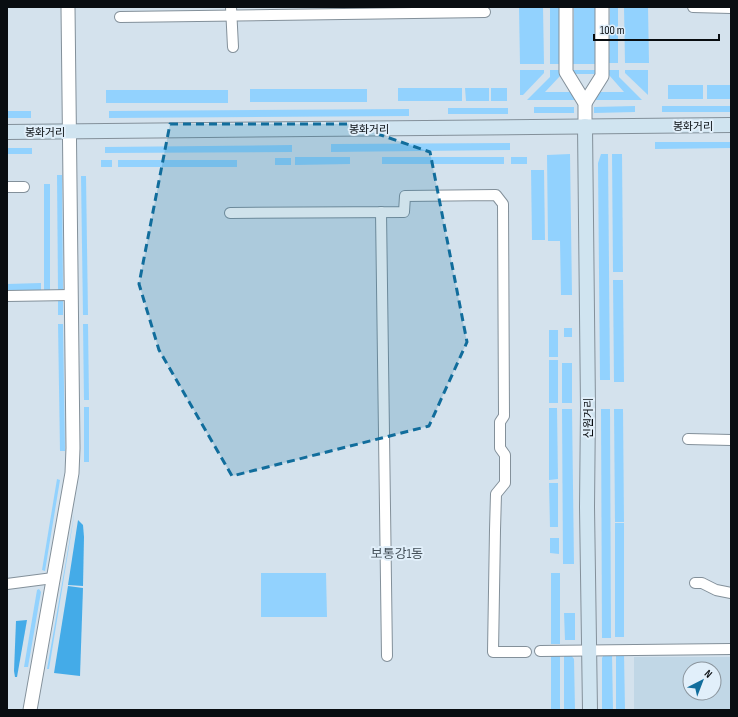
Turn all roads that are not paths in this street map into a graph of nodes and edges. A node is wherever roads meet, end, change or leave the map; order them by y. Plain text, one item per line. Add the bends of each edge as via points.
1 (68, 7) edge
2 (566, 7) edge
3 (602, 7) edge
4 (692, 7) edge
5 (731, 8) edge
6 (232, 11) edge
7 (485, 12) dead end
8 (120, 17) dead end
9 (233, 48) dead end
10 (585, 103) junction
11 (731, 125) edge
12 (585, 126) junction
13 (7, 132) edge
14 (69, 132) junction
15 (7, 187) edge
16 (24, 187) dead end
17 (382, 212) junction
18 (230, 213) dead end
19 (71, 295) junction
20 (7, 296) edge
21 (688, 439) dead end
22 (731, 440) edge
23 (53, 578) junction
24 (695, 583) dead end
25 (7, 584) edge
26 (731, 593) edge
27 (731, 648) edge
28 (589, 651) junction
29 (526, 652) dead end
30 (540, 652) dead end
31 (387, 656) dead end
32 (30, 710) edge
33 (590, 710) edge

1 - 14 street
2 - 10 street via 566,72
3 - 10 street via 602,76
4 - 5 street
6 - 7 street
6 - 8 street
6 - 9 street
10 - 12 street
11 - 12 main road, 봉화거리
12 - 14 main road, 봉화거리
12 - 28 main road, 신원거리
13 - 14 main road, 봉화거리
14 - 19 street
15 - 16 street
17 - 18 street
17 - 29 street via 404,212 406,196 496,196 503,204 504,416 500,422 500,448 505,456 505,483 496,494 493,652
17 - 31 street
19 - 20 street
19 - 23 street via 72,473
21 - 22 street
23 - 25 street
23 - 32 street
24 - 26 street
27 - 28 street
28 - 30 street
28 - 33 main road, 신원거리

